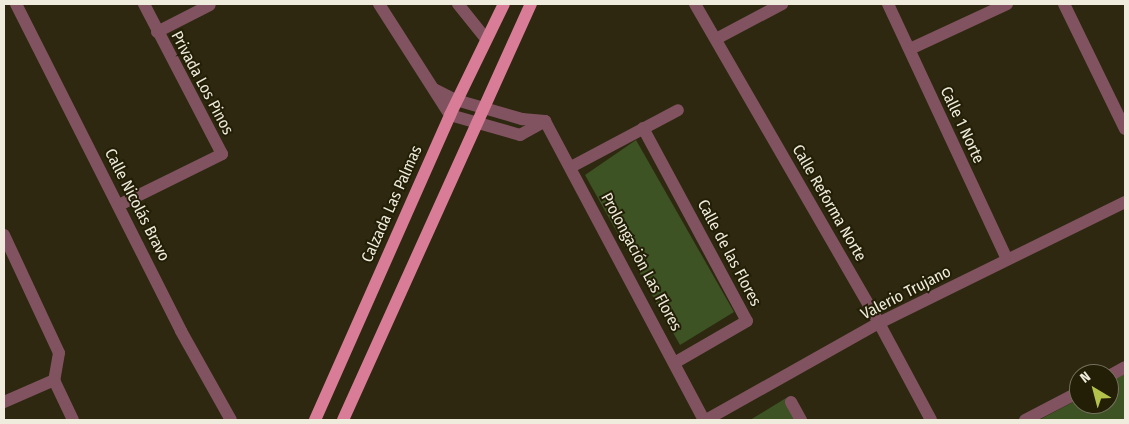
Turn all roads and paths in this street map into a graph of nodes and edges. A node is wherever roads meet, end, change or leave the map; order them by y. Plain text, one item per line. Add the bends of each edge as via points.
1 (16, 4) edge
2 (144, 4) edge
3 (378, 4) edge
4 (458, 4) edge
5 (504, 4) edge
6 (531, 4) edge
7 (695, 4) edge
8 (782, 4) edge
9 (888, 4) edge
10 (1007, 4) edge
11 (1064, 4) edge
12 (210, 5) dead end
13 (157, 32) junction
14 (486, 39) junction
15 (716, 39) junction
16 (910, 49) junction
17 (432, 88) junction
18 (456, 100) junction
19 (485, 107) junction
20 (678, 110) dead end
21 (450, 115) junction
22 (480, 121) junction
23 (545, 121) junction
24 (643, 128) junction
25 (1125, 130) edge
26 (571, 167) junction
27 (1125, 202) edge
28 (119, 204) junction
29 (4, 235) edge
30 (1007, 259) junction
31 (879, 324) junction
32 (676, 362) junction
33 (54, 380) junction
34 (1069, 397) edge
35 (4, 402) edge
36 (791, 402) dead end
37 (72, 420) edge
38 (231, 420) edge
39 (315, 420) edge
40 (343, 420) edge
41 (705, 420) edge
42 (801, 420) edge
43 (931, 420) edge
44 (1025, 420) edge

1 - 28 street, Calle Nicolás Bravo
2 - 13 street, Privada Los Pinos
3 - 17 street
4 - 14 street
5 - 14 main road, Calzada Las Palmas
6 - 19 main road
7 - 15 street, Calle Reforma Norte
8 - 15 street
9 - 16 street, Calle 1 Norte
10 - 16 street
11 - 25 street
12 - 13 street
13 - 28 street, Privada Los Pinos via 222,154
14 - 18 main road, Calzada Las Palmas
15 - 31 street, Calle Reforma Norte
16 - 30 street, Calle 1 Norte
17 - 18 street
17 - 21 street
18 - 19 street
18 - 21 main road, Calzada Las Palmas
19 - 22 main road
19 - 23 street via 522,119
20 - 24 street
21 - 22 street
21 - 39 main road, Calzada Las Palmas
22 - 23 street via 520,135
22 - 40 main road
23 - 26 street, Prolongación Las Flores
24 - 26 street
24 - 32 street, Calle de las Flores via 747,321
26 - 32 street, Prolongación Las Flores
27 - 30 street, Valerio Trujano
28 - 38 street, Calle Nicolás Bravo via 182,331
29 - 33 street via 59,353
30 - 31 street, Valerio Trujano
31 - 41 street, Valerio Trujano
31 - 43 street, Calle Reforma Norte
32 - 41 street, Prolongación Las Flores
33 - 35 street
33 - 37 street
34 - 44 street
36 - 42 street

